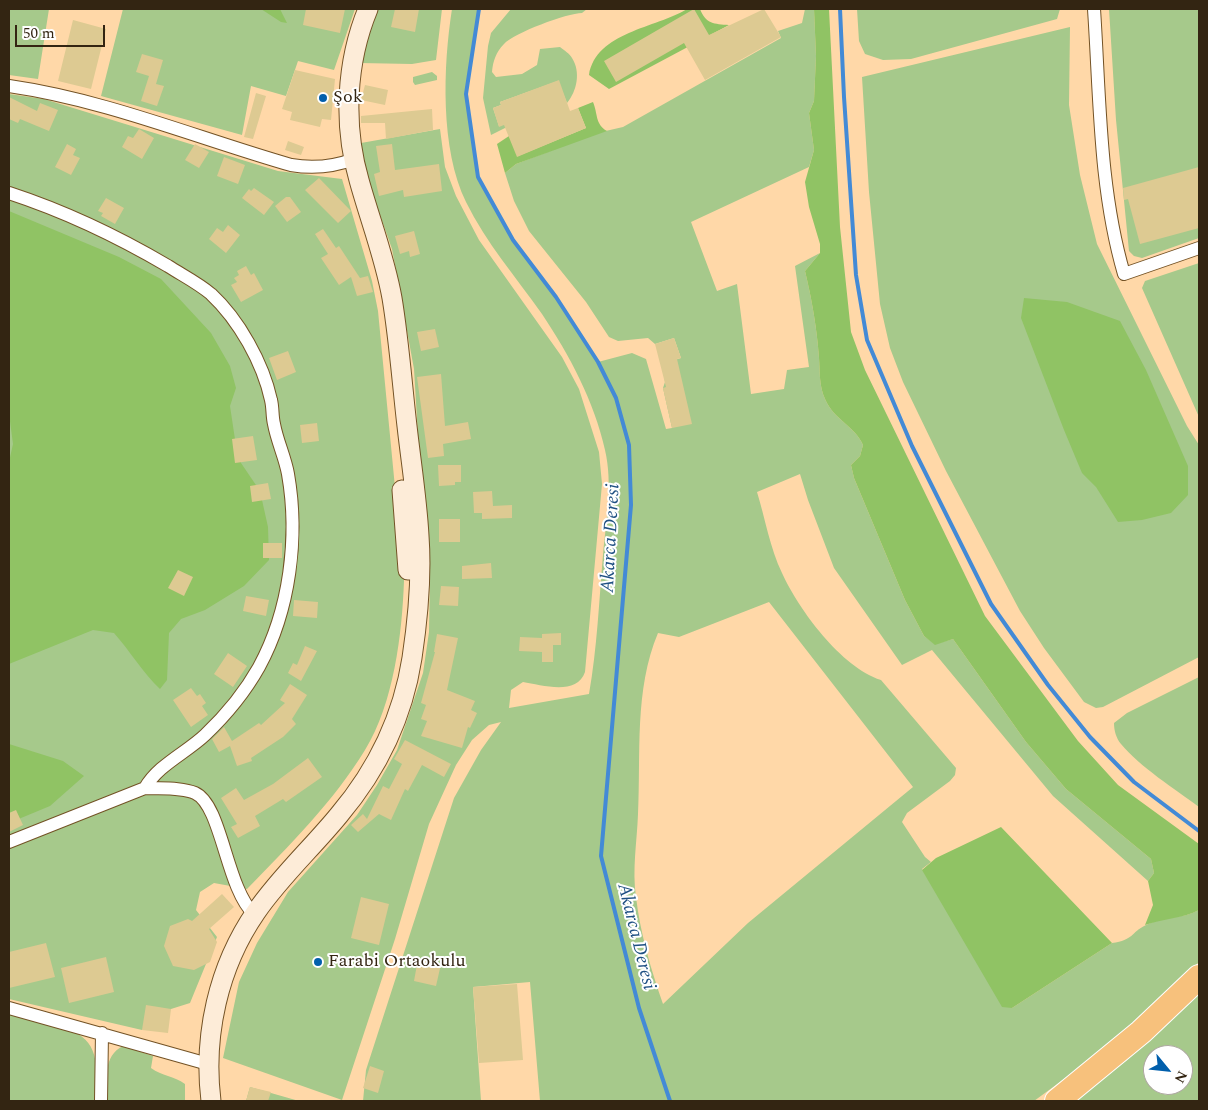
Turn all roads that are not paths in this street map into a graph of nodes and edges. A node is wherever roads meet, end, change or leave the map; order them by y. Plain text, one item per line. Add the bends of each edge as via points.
1 (359, 9) edge
2 (368, 9) edge
3 (1094, 9) edge
4 (9, 86) edge
5 (349, 160) junction
6 (9, 193) edge
7 (1199, 248) edge
8 (145, 788) junction
9 (9, 842) edge
10 (252, 912) junction
11 (1199, 977) edge
12 (9, 1008) edge
13 (102, 1033) junction
14 (204, 1063) junction
15 (101, 1101) edge
16 (202, 1101) edge
17 (211, 1101) edge
18 (1057, 1101) edge

1 - 5 main road via 344,46 340,69 340,105
2 - 5 main road via 352,67 348,106
3 - 7 street via 1105,178 1116,247 1124,274
4 - 5 street via 105,106 291,165 309,168
5 - 10 main road via 383,261 398,347 420,535 419,600 414,643 396,721 373,767 341,813
6 - 8 street via 41,204 146,253 210,294 229,314 243,336 266,383 274,426 288,472 293,505 290,568 270,645 248,686 227,711 204,735 155,774
8 - 9 street
8 - 10 street via 194,793 202,798 222,840 234,885
10 - 14 main road via 224,976
11 - 18 highway via 1167,1009
12 - 13 street
13 - 14 street
13 - 15 street
14 - 16 main road
14 - 17 main road

